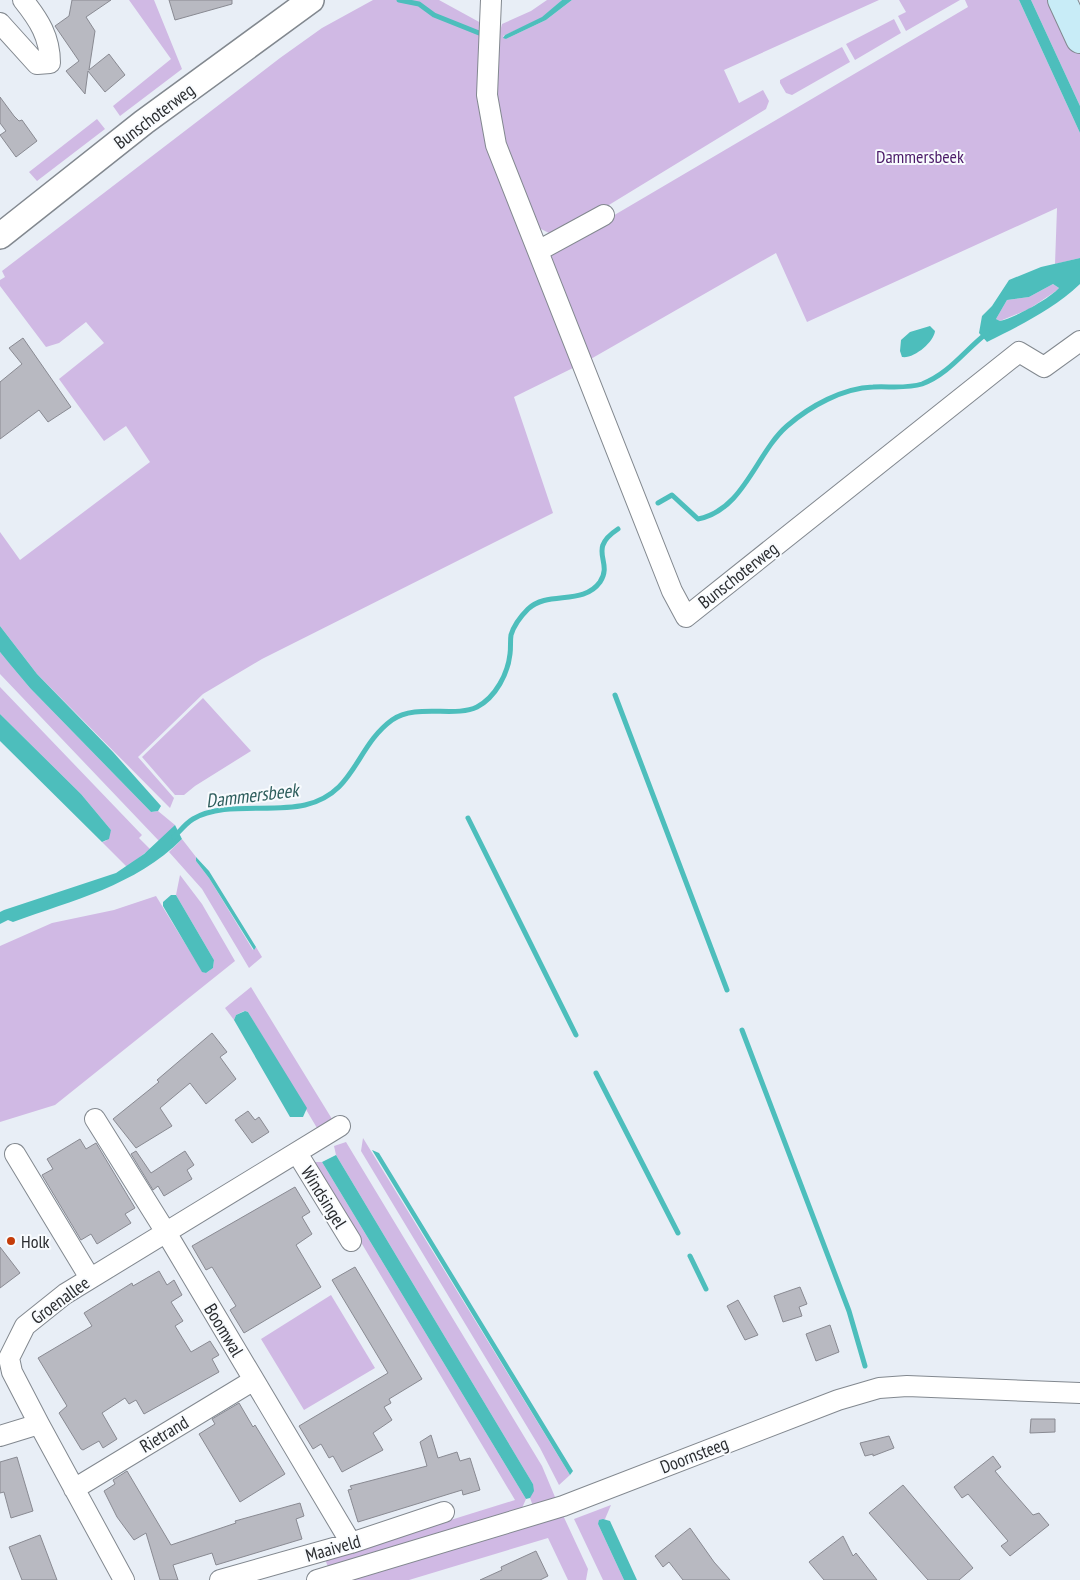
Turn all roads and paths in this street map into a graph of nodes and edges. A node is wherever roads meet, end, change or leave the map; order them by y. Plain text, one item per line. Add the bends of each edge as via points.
1 (23, 0) edge
2 (311, 0) edge
3 (491, 0) edge
4 (1062, 0) edge
5 (0, 23) edge
6 (1080, 39) edge
7 (604, 214) dead end
8 (0, 236) edge
9 (538, 251) junction
10 (1080, 341) edge
11 (95, 1119) dead end
12 (340, 1126) dead end
13 (297, 1153) junction
14 (15, 1154) dead end
15 (167, 1234) junction
16 (351, 1240) dead end
17 (90, 1278) junction
18 (254, 1380) junction
19 (1080, 1393) edge
20 (39, 1424) junction
21 (0, 1436) edge
22 (74, 1489) junction
23 (444, 1512) dead end
24 (351, 1543) junction
25 (124, 1580) edge
26 (220, 1580) edge
27 (317, 1580) edge

1 - 5 street via 39,20 50,46 50,63 37,64
2 - 8 street, Bunschoterweg via 144,122
3 - 9 street, Bunschoterweg via 487,74 490,118 504,166
4 - 6 main road
7 - 9 street
9 - 10 street, Bunschoterweg via 672,591 686,617 1019,352 1044,367
11 - 15 street, Boomwal
12 - 13 street, Groenallee
13 - 15 street, Groenallee
13 - 16 street, Windsingel
14 - 17 street
15 - 17 street, Groenallee
15 - 18 street, Boomwal
17 - 20 street, Groenallee via 25,1326 9,1358 12,1372
18 - 22 street, Rietrand
18 - 24 street, Boomwal
19 - 27 street, Doornsteeg via 907,1386 879,1388 838,1400 563,1506
20 - 21 street
20 - 22 street, Groenallee
22 - 25 street, Groenallee
23 - 24 street, Maaiveld
24 - 26 street, Maaiveld

